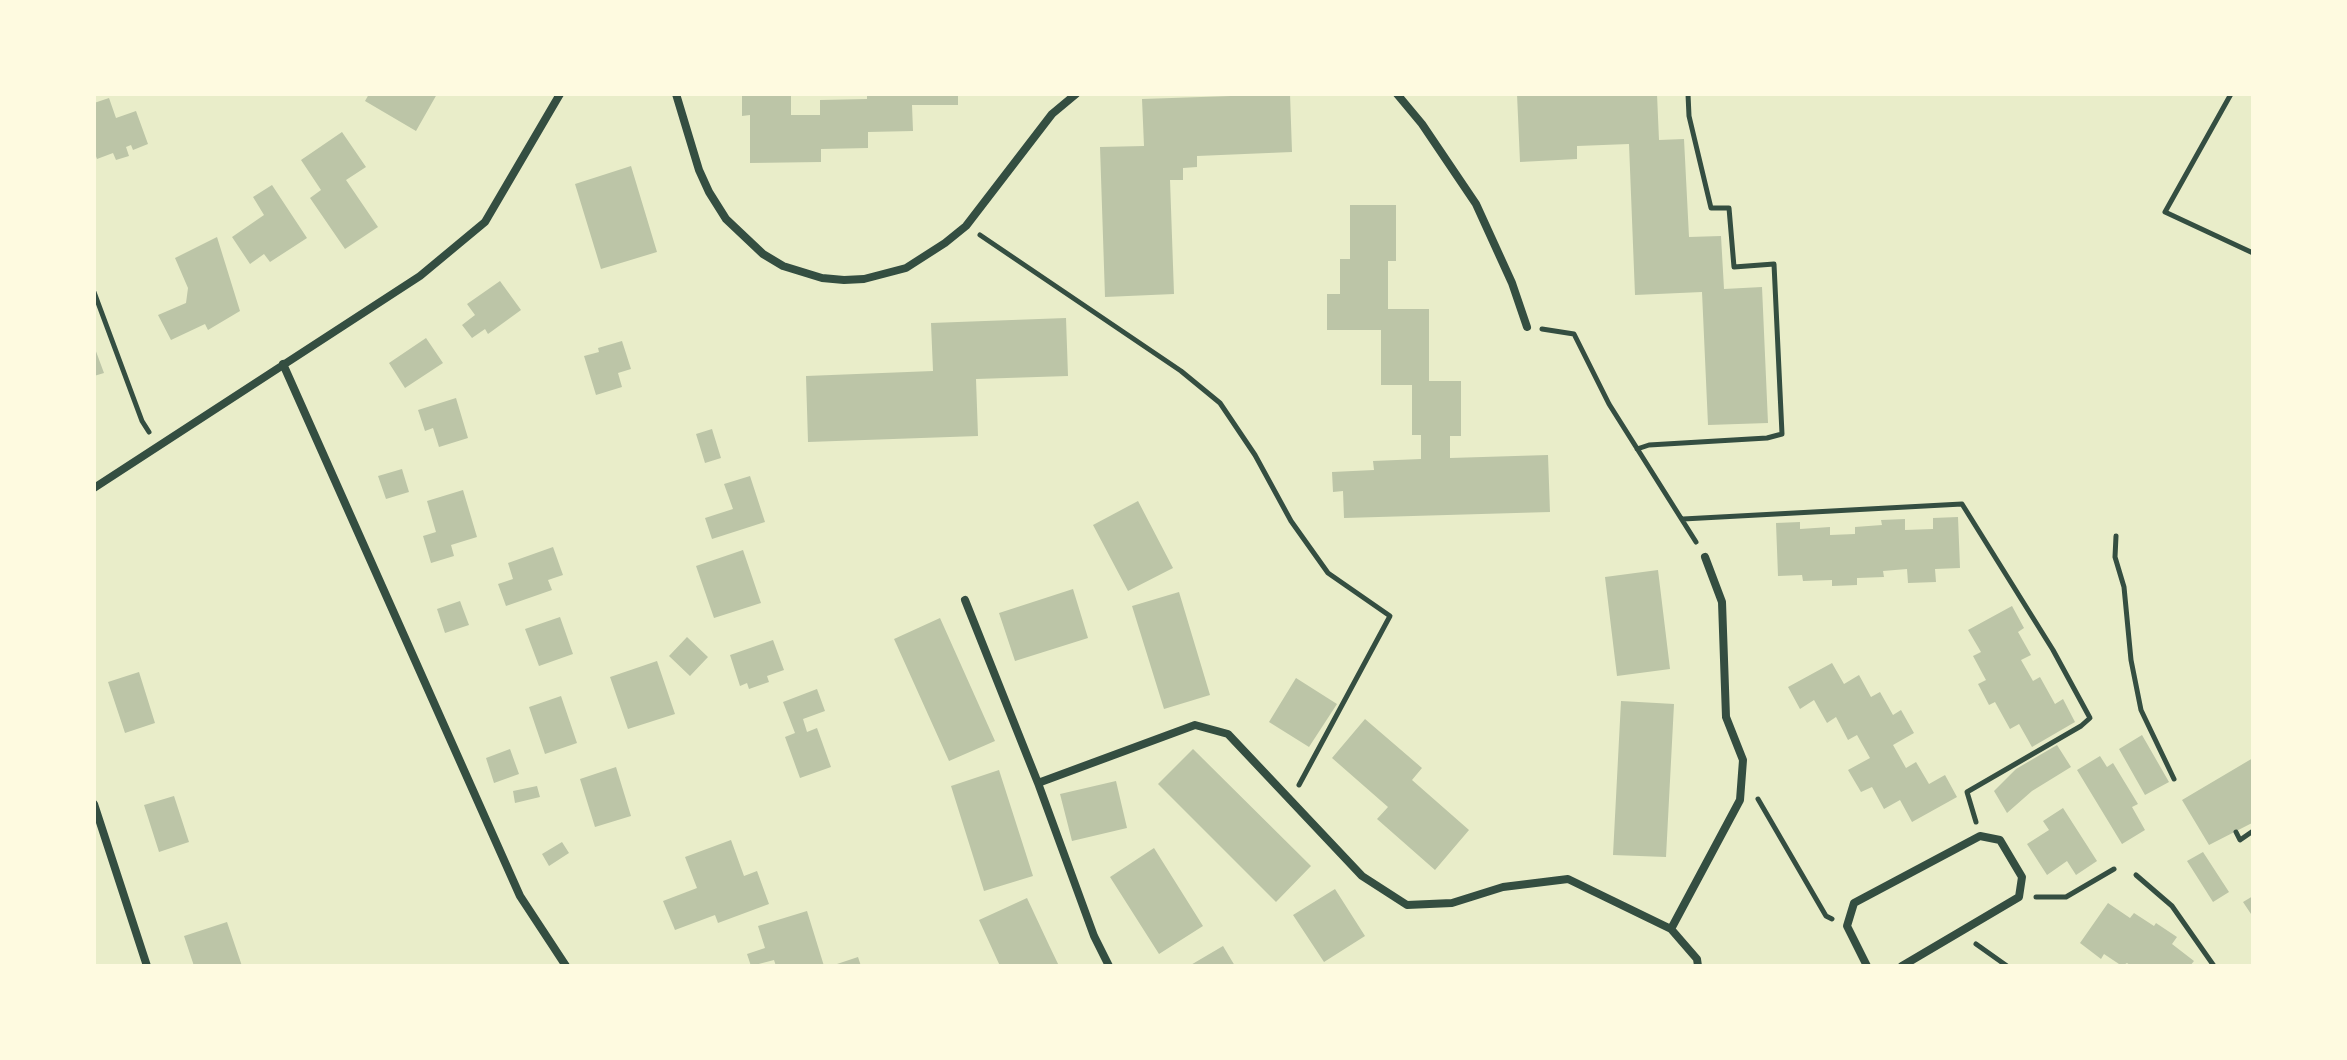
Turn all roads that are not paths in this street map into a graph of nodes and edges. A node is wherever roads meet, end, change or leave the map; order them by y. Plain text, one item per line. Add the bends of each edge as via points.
1 (560, 94) edge
2 (676, 94) edge
3 (1076, 94) edge
4 (1397, 94) edge
5 (1527, 327) road end
6 (283, 364) junction
7 (94, 488) edge
8 (1705, 557) road end
9 (965, 600) dead end
10 (1038, 783) junction
11 (94, 804) edge
12 (1671, 929) junction
13 (147, 966) edge
14 (566, 966) edge
15 (1109, 966) edge
16 (1698, 966) edge
17 (1867, 966) edge
18 (1902, 966) edge

1 - 6 street via 485,222 420,276
2 - 3 street via 709,192 743,236 783,266 822,278 864,279 906,268 966,226 1052,114
4 - 5 street via 1476,204
6 - 7 street
6 - 14 street via 520,896
8 - 12 street via 1722,602 1726,717 1743,760 1740,800
9 - 10 street
10 - 12 street via 1195,725 1228,734 1362,876 1407,905 1452,903 1503,887 1568,879
10 - 15 street
11 - 13 street
12 - 16 street
17 - 18 street via 1847,926 1854,903 1980,836 2000,840 2022,877 2019,897

